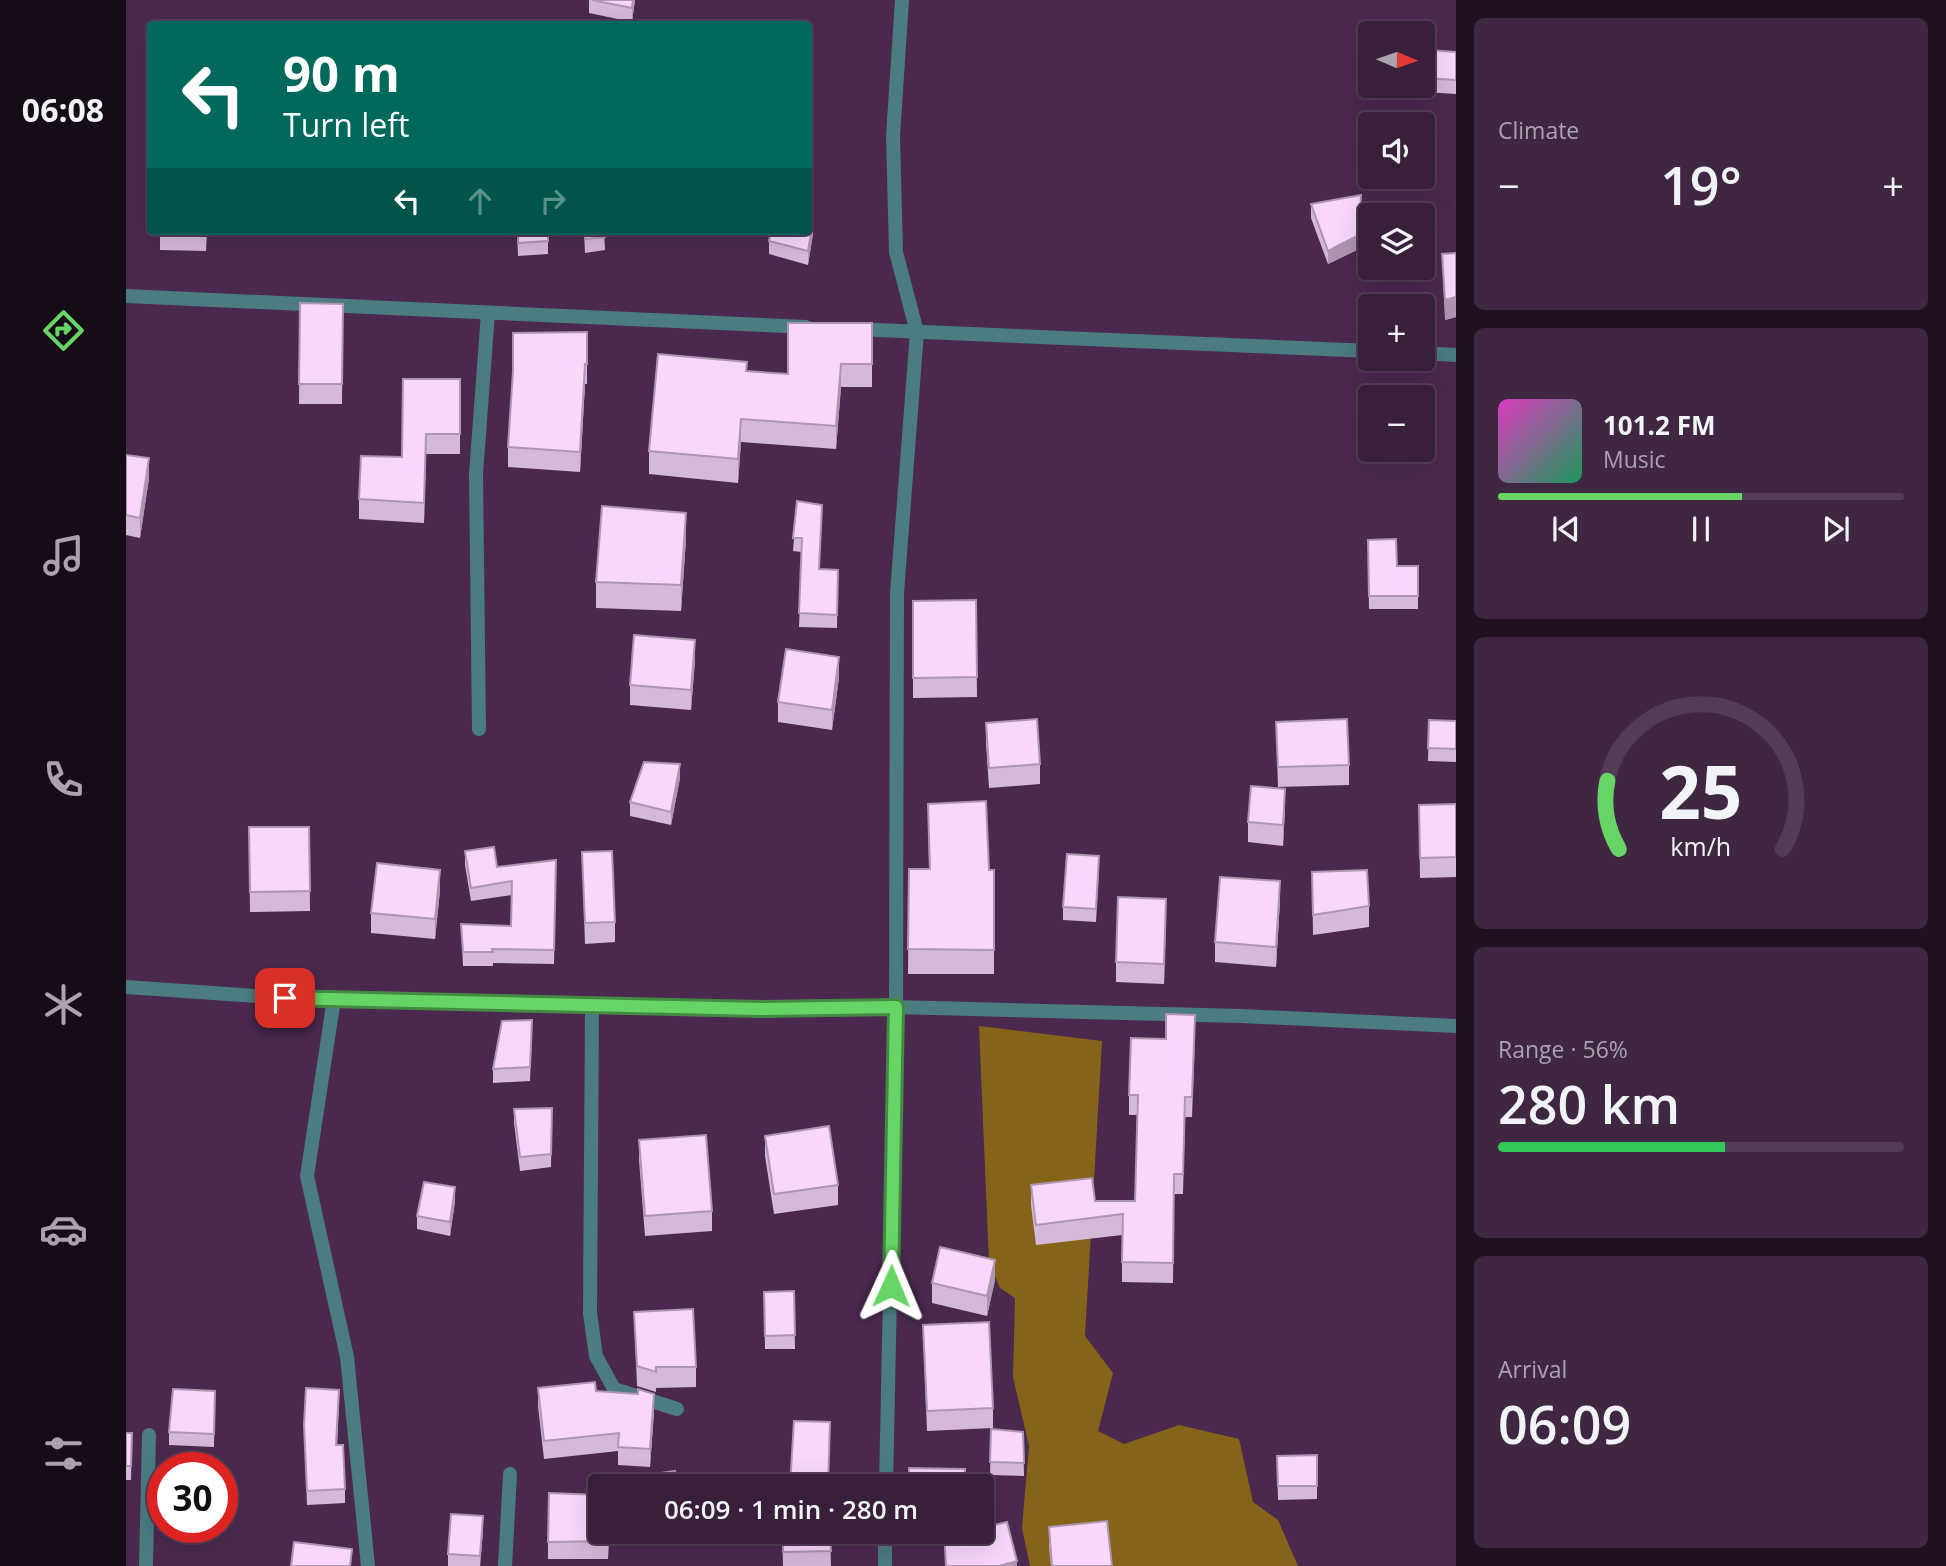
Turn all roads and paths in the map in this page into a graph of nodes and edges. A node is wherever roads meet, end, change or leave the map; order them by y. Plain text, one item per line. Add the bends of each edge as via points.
1 (902, 0) edge
2 (126, 296) edge
3 (488, 313) junction
4 (917, 332) junction
5 (1358, 350) edge
6 (1435, 354) edge
7 (1456, 355) edge
8 (479, 729) dead end
9 (126, 987) edge
10 (334, 999) junction
11 (592, 1005) junction
12 (896, 1007) junction
13 (1456, 1026) edge
14 (677, 1409) dead end
15 (149, 1435) dead end
16 (510, 1474) dead end
17 (886, 1474) edge
18 (886, 1544) edge
19 (146, 1566) edge
20 (368, 1566) edge
21 (505, 1566) edge
22 (885, 1566) edge

1 - 4 street via 893,136 896,252
2 - 3 street
3 - 4 street
3 - 8 street via 476,474
4 - 5 street
4 - 12 street via 897,593
6 - 7 street
9 - 10 street
10 - 11 street
10 - 20 street via 307,1176 347,1357
11 - 12 street
11 - 14 street via 590,1313 596,1356 614,1389
12 - 13 street
12 - 17 street
15 - 19 street
16 - 21 street
18 - 22 street

